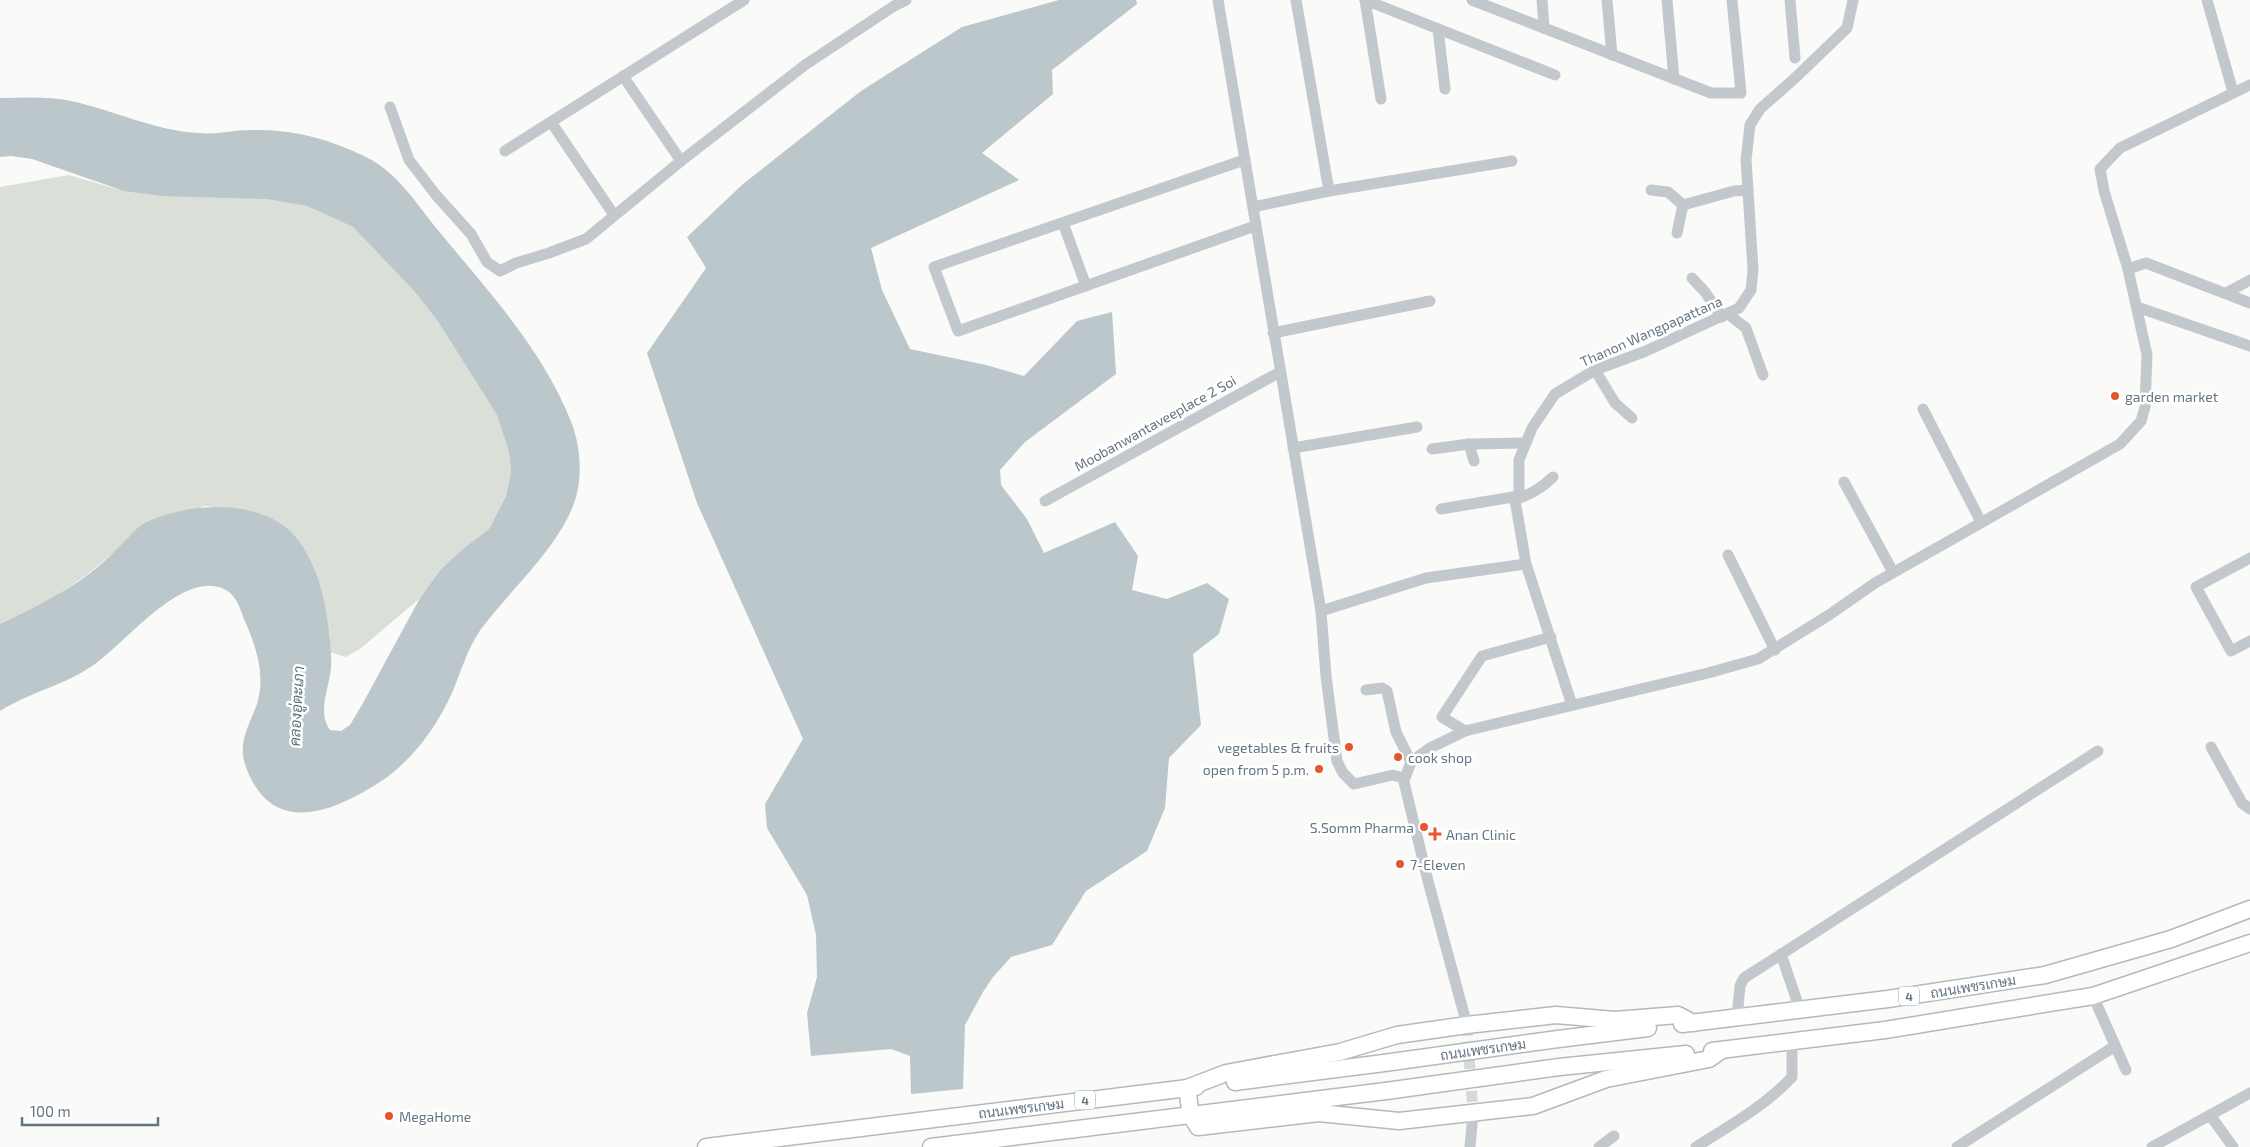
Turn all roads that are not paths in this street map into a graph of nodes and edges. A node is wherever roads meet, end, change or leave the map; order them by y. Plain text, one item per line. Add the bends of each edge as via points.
1 (744, 0) edge
2 (906, 0) edge
3 (1218, 0) edge
4 (1296, 0) edge
5 (1365, 0) edge
6 (1542, 0) edge
7 (1607, 0) edge
8 (1667, 0) edge
9 (1732, 0) edge
10 (1790, 0) edge
11 (1853, 0) edge
12 (2207, 0) edge
13 (1478, 1) edge
14 (892, 3) edge
15 (1544, 28) junction
16 (1438, 29) junction
17 (1612, 55) junction
18 (1795, 58) dead end
19 (1555, 75) dead end
20 (623, 76) junction
21 (1674, 79) junction
22 (2250, 85) edge
23 (1445, 89) dead end
24 (2234, 92) junction
25 (1381, 99) dead end
26 (390, 107) dead end
27 (551, 122) junction
28 (505, 151) dead end
29 (681, 160) junction
30 (1244, 160) junction
31 (1512, 161) dead end
32 (1651, 190) dead end
33 (1748, 190) junction
34 (1329, 191) junction
35 (1683, 205) junction
36 (1253, 207) junction
37 (614, 215) junction
38 (1063, 223) junction
39 (1256, 226) junction
40 (1677, 233) dead end
41 (2128, 269) junction
42 (1692, 278) dead end
43 (2250, 280) edge
44 (1086, 286) junction
45 (2226, 294) junction
46 (1430, 301) dead end
47 (2250, 303) edge
48 (2137, 307) junction
49 (1725, 315) junction
50 (1273, 332) junction
51 (2250, 346) edge
52 (1595, 370) junction
53 (1280, 372) junction
54 (1764, 375) dead end
55 (1923, 409) dead end
56 (1632, 418) dead end
57 (1417, 427) dead end
58 (1526, 443) junction
59 (1469, 444) junction
60 (1293, 448) junction
61 (1432, 449) dead end
62 (1474, 461) dead end
63 (1553, 477) dead end
64 (1844, 482) dead end
65 (1517, 498) junction
66 (1045, 501) dead end
67 (1441, 509) dead end
68 (1981, 522) junction
69 (1728, 555) dead end
70 (2250, 558) edge
71 (1526, 564) junction
72 (1893, 572) junction
73 (1321, 611) junction
74 (1551, 638) junction
75 (2250, 641) edge
76 (1775, 650) junction
77 (1366, 690) dead end
78 (1572, 705) junction
79 (1465, 731) junction
80 (2210, 747) dead end
81 (2098, 751) dead end
82 (1411, 762) junction
83 (1405, 778) dead end
84 (2250, 809) edge
85 (2250, 909) edge
86 (2250, 943) edge
87 (1780, 954) junction
88 (2093, 996) junction
89 (1800, 1010) junction
90 (1737, 1017) junction
91 (1693, 1023) junction
92 (1467, 1025) junction
93 (1792, 1042) junction
94 (2115, 1046) junction
95 (1722, 1050) junction
96 (2126, 1070) dead end
97 (1187, 1088) junction
98 (2250, 1093) edge
99 (1474, 1114) junction
100 (2210, 1115) junction
101 (1190, 1116) junction
102 (1614, 1136) dead end
103 (951, 1146) edge
104 (706, 1147) edge
105 (931, 1147) edge
106 (1470, 1147) edge
107 (1599, 1147) edge
108 (1696, 1147) edge
109 (1957, 1147) edge
110 (2152, 1147) edge
111 (2233, 1147) edge

1 - 20 street
2 - 14 street
3 - 30 street
4 - 34 street
5 - 16 street
5 - 25 street
6 - 15 street
7 - 17 street
8 - 21 street
9 - 21 street via 1741,93 1711,93
10 - 18 street
11 - 33 street, Thanon Wangpapattana via 1847,28 1760,108 1750,125 1746,160
12 - 24 street
13 - 15 street
14 - 29 street
15 - 17 street
16 - 19 street
16 - 23 street
17 - 21 street
20 - 27 street
20 - 29 street
22 - 24 street
24 - 41 street via 2120,148 2100,169
26 - 37 street via 409,160 471,234 487,262 500,271 586,239
27 - 28 street
27 - 37 street
29 - 37 street
30 - 36 street
30 - 38 street
31 - 34 street
32 - 35 street via 1668,192
33 - 35 street
33 - 49 street, Thanon Wangpapattana via 1753,270 1751,290 1739,308
34 - 36 street
35 - 40 street
36 - 39 street
38 - 44 street
38 - 44 street via 934,267 958,331
39 - 44 street
39 - 50 street
41 - 45 street via 2146,263
41 - 48 street
42 - 49 street
43 - 45 street
45 - 47 street
46 - 50 street
48 - 51 street
48 - 68 street via 2147,355 2145,407 2141,422 2120,444
49 - 52 street, Thanon Wangpapattana
49 - 54 street via 1746,328
50 - 53 street
52 - 56 street via 1615,403
52 - 58 street, Thanon Wangpapattana via 1555,394
53 - 60 street
53 - 66 street, Moobanwantaveeplace 2 Soi
55 - 68 street
57 - 60 street
58 - 59 street
58 - 65 street, Thanon Wangpapattana via 1519,460
59 - 61 street
59 - 62 street
60 - 73 street
63 - 65 street via 1531,494
64 - 72 street
65 - 67 street
65 - 71 street, Thanon Wangpapattana
68 - 72 street
69 - 76 street
70 - 75 street via 2196,587 2231,651
71 - 73 street via 1426,578
71 - 74 street, Thanon Wangpapattana
72 - 76 street
73 - 92 street via 1337,761 1354,784 1393,774 1403,778
74 - 78 street, Thanon Wangpapattana
74 - 79 street via 1482,656 1442,717
76 - 78 street via 1758,659 1708,673
77 - 82 street via 1382,688 1387,691 1396,732
78 - 79 street
79 - 82 street via 1430,748
80 - 84 street via 2242,803
81 - 87 street
82 - 83 street
85 - 89 highway, ถนนเพชรเกษม / 4 via 2171,939 2045,975
86 - 88 highway, ถนนเพชรเกษม / 4
87 - 89 street
87 - 90 street via 1744,978 1740,986
88 - 93 highway, ถนนเพชรเกษม / 4
88 - 94 street
89 - 90 highway, ถนนเพชรเกษม / 4
90 - 91 highway, ถนนเพชรเกษม / 4
91 - 92 highway via 1678,1016 1615,1020 1556,1015
91 - 97 highway, ถนนเพชรเกษม / 4, bridge
92 - 97 highway via 1397,1034 1340,1052 1226,1073
93 - 95 highway, ถนนเพชรเกษม / 4
93 - 108 street via 1792,1077 1781,1090
94 - 96 street
94 - 109 street
95 - 99 highway via 1709,1059 1606,1079 1533,1106
95 - 101 highway, ถนนเพชรเกษม / 4, bridge via 1559,1067
97 - 101 highway
97 - 104 highway, ถนนเพชรเกษม / 4
98 - 100 street
99 - 101 highway via 1399,1121 1320,1113 1198,1126
99 - 106 street
100 - 110 street
100 - 111 street
101 - 103 highway, ถนนเพชรเกษม / 4
102 - 107 street
103 - 105 highway, ถนนเพชรเกษม / 4

